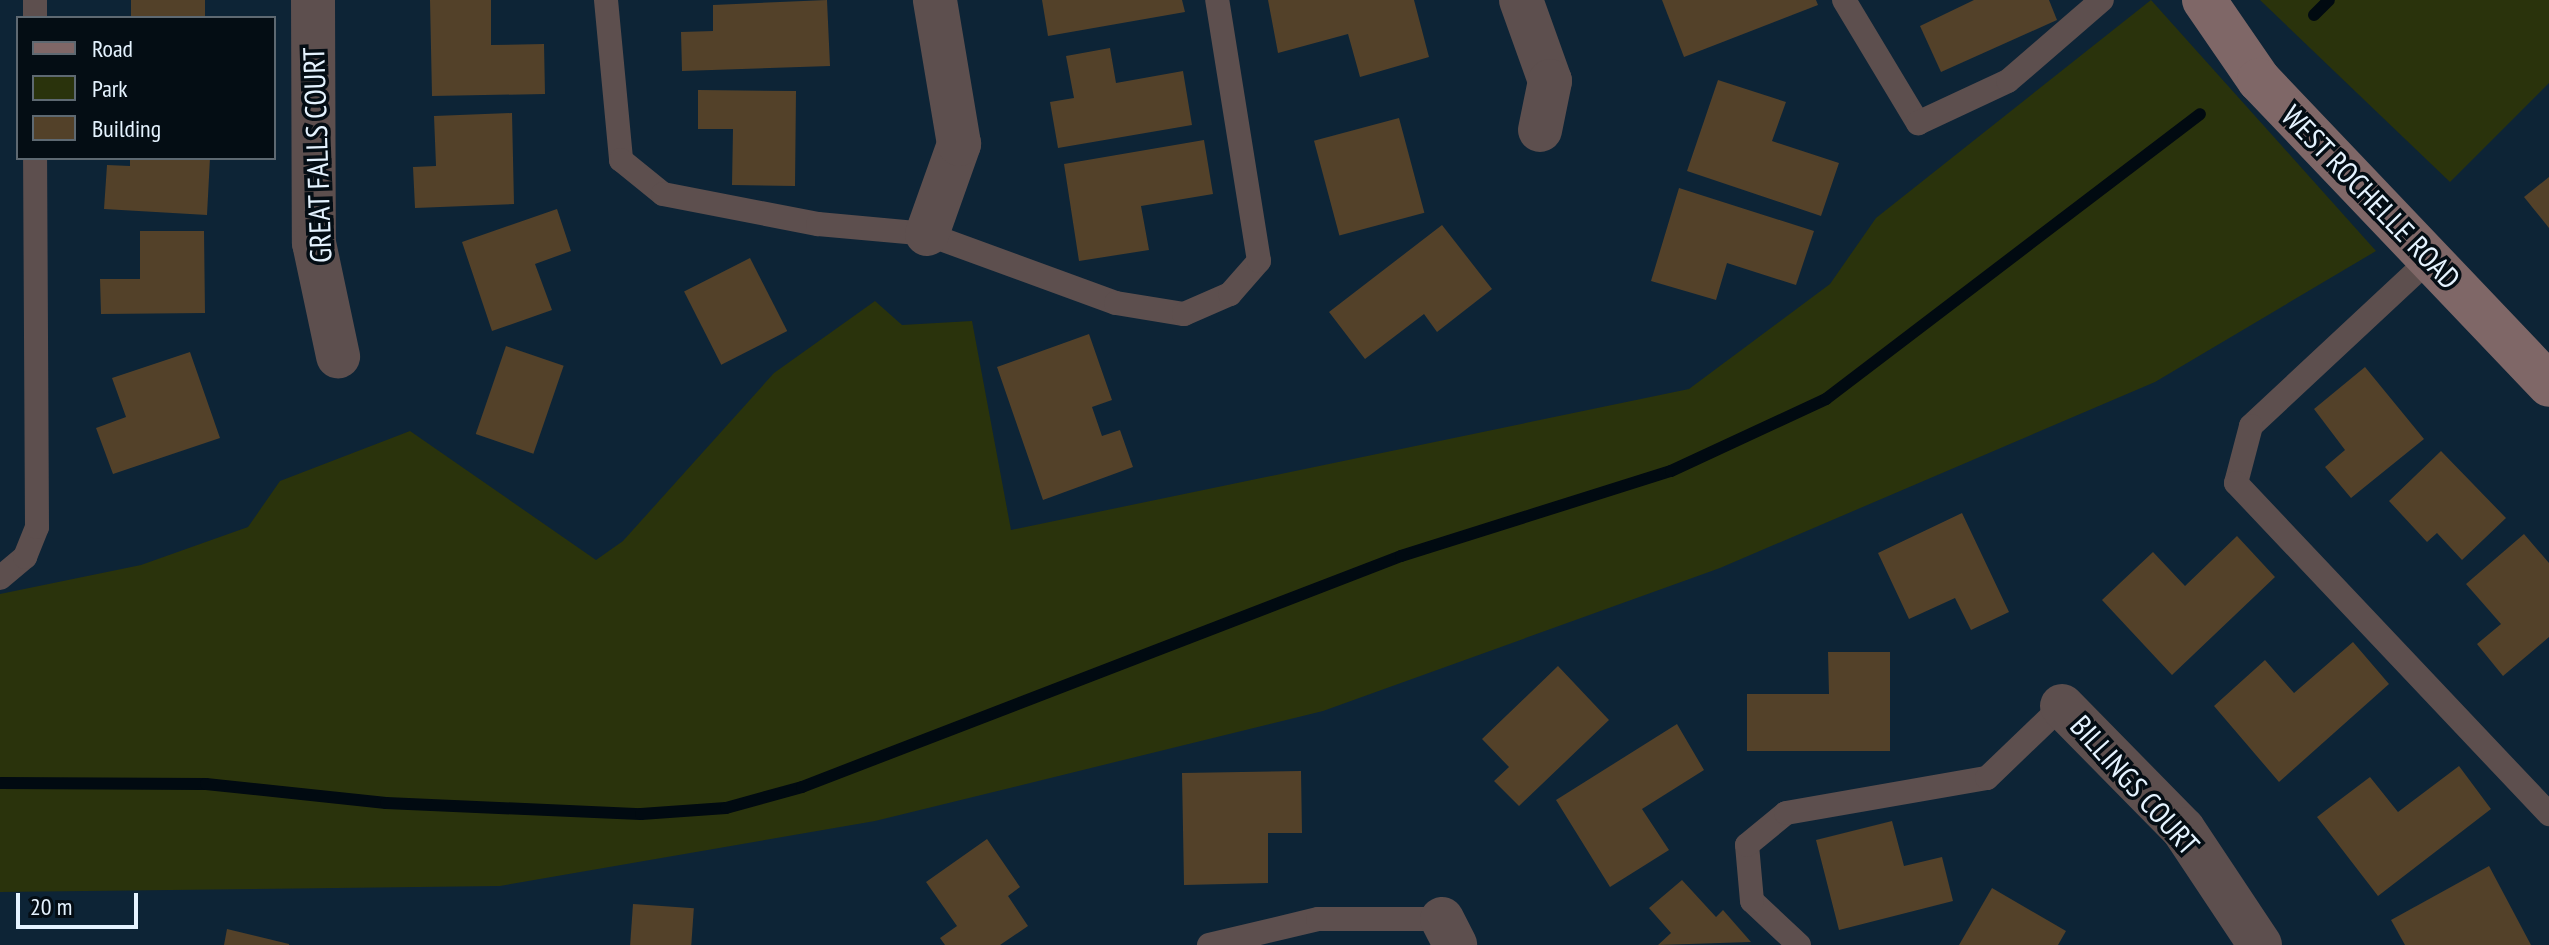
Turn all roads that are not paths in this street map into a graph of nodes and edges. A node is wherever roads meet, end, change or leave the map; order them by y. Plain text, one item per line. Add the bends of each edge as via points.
1 (313, 0) edge
2 (606, 0) edge
3 (935, 0) edge
4 (1217, 0) edge
5 (1521, 0) edge
6 (1844, 0) edge
7 (2102, 0) edge
8 (2204, 0) edge
9 (1540, 130) dead end
10 (35, 160) edge
11 (927, 234) junction
12 (2431, 258) junction
13 (338, 356) dead end
14 (2549, 385) edge
15 (0, 578) edge
16 (2062, 706) joint
17 (2549, 814) edge
18 (1449, 932) edge
19 (1209, 945) edge
20 (1799, 945) edge
21 (2260, 945) edge

1 - 13 street, GREAT FALLS COURT via 314,243
2 - 11 lane via 621,160 663,194 818,224
3 - 11 street via 959,144
4 - 11 lane via 1259,261 1230,294 1184,314 1116,303
5 - 9 street via 1550,81
6 - 7 lane via 1918,123 2008,81
8 - 12 street, WEST ROCHELLE ROAD via 2259,80
10 - 15 lane via 37,527 25,557
12 - 14 street, WEST ROCHELLE ROAD
12 - 17 lane via 2251,426 2236,483
16 - 20 lane via 1987,778 1786,813 1747,845 1752,901
16 - 21 street, BILLINGS COURT via 2183,829
18 - 19 lane via 1318,919

